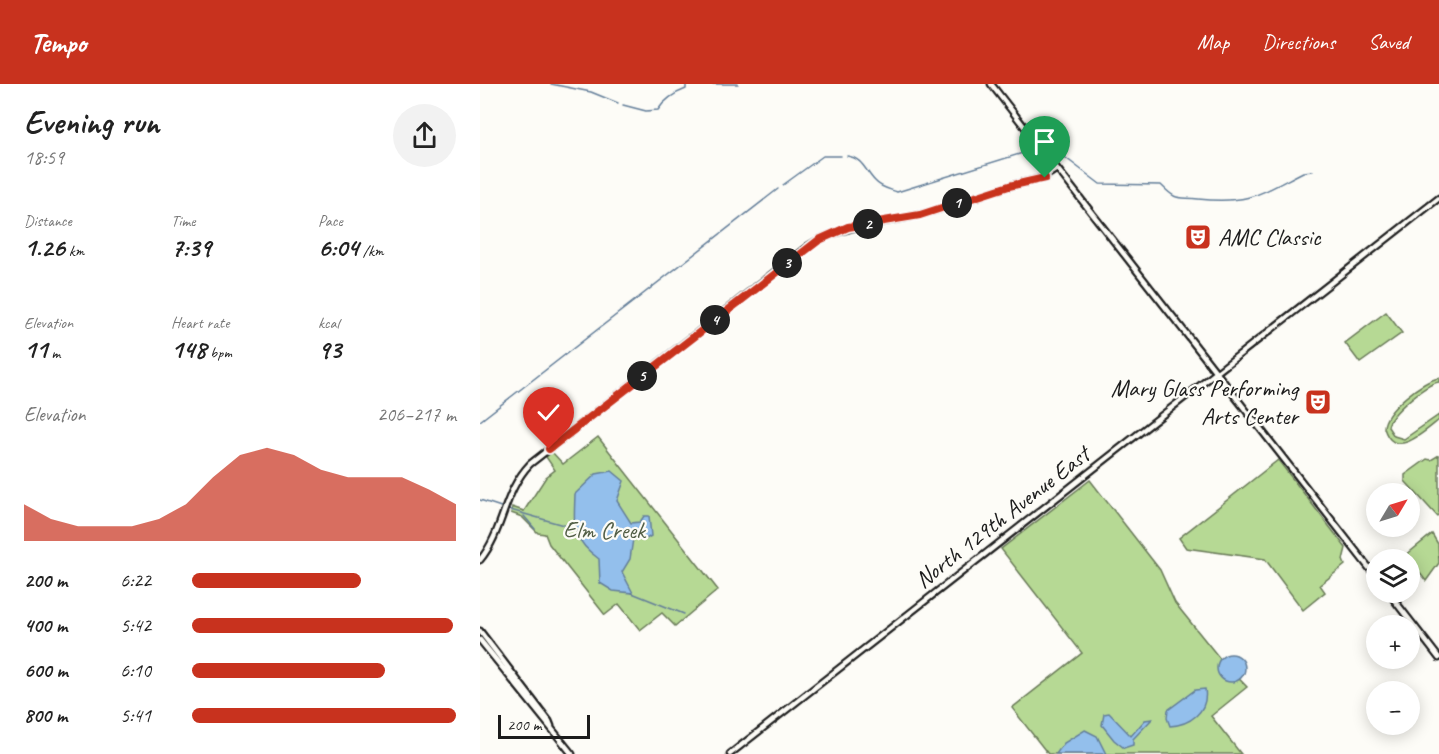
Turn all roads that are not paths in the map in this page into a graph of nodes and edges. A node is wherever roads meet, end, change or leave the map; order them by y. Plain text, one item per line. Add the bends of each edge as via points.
1 (991, 84) edge
2 (1057, 169) junction
3 (1439, 198) edge
4 (1216, 372) junction
5 (480, 560) edge
6 (1366, 565) edge
7 (1396, 603) edge
8 (480, 631) edge
9 (480, 640) edge
10 (1439, 658) edge
11 (550, 726) junction
12 (572, 754) edge
13 (730, 754) edge

1 - 2 main road
2 - 4 main road
2 - 5 main road via 1040,181 1009,186 920,215 836,231 819,240 530,464 514,484 492,543
3 - 4 main road, North 129th Avenue East
4 - 6 main road
4 - 13 main road, North 129th Avenue East
7 - 10 main road
8 - 11 main road
9 - 11 main road
11 - 12 main road

